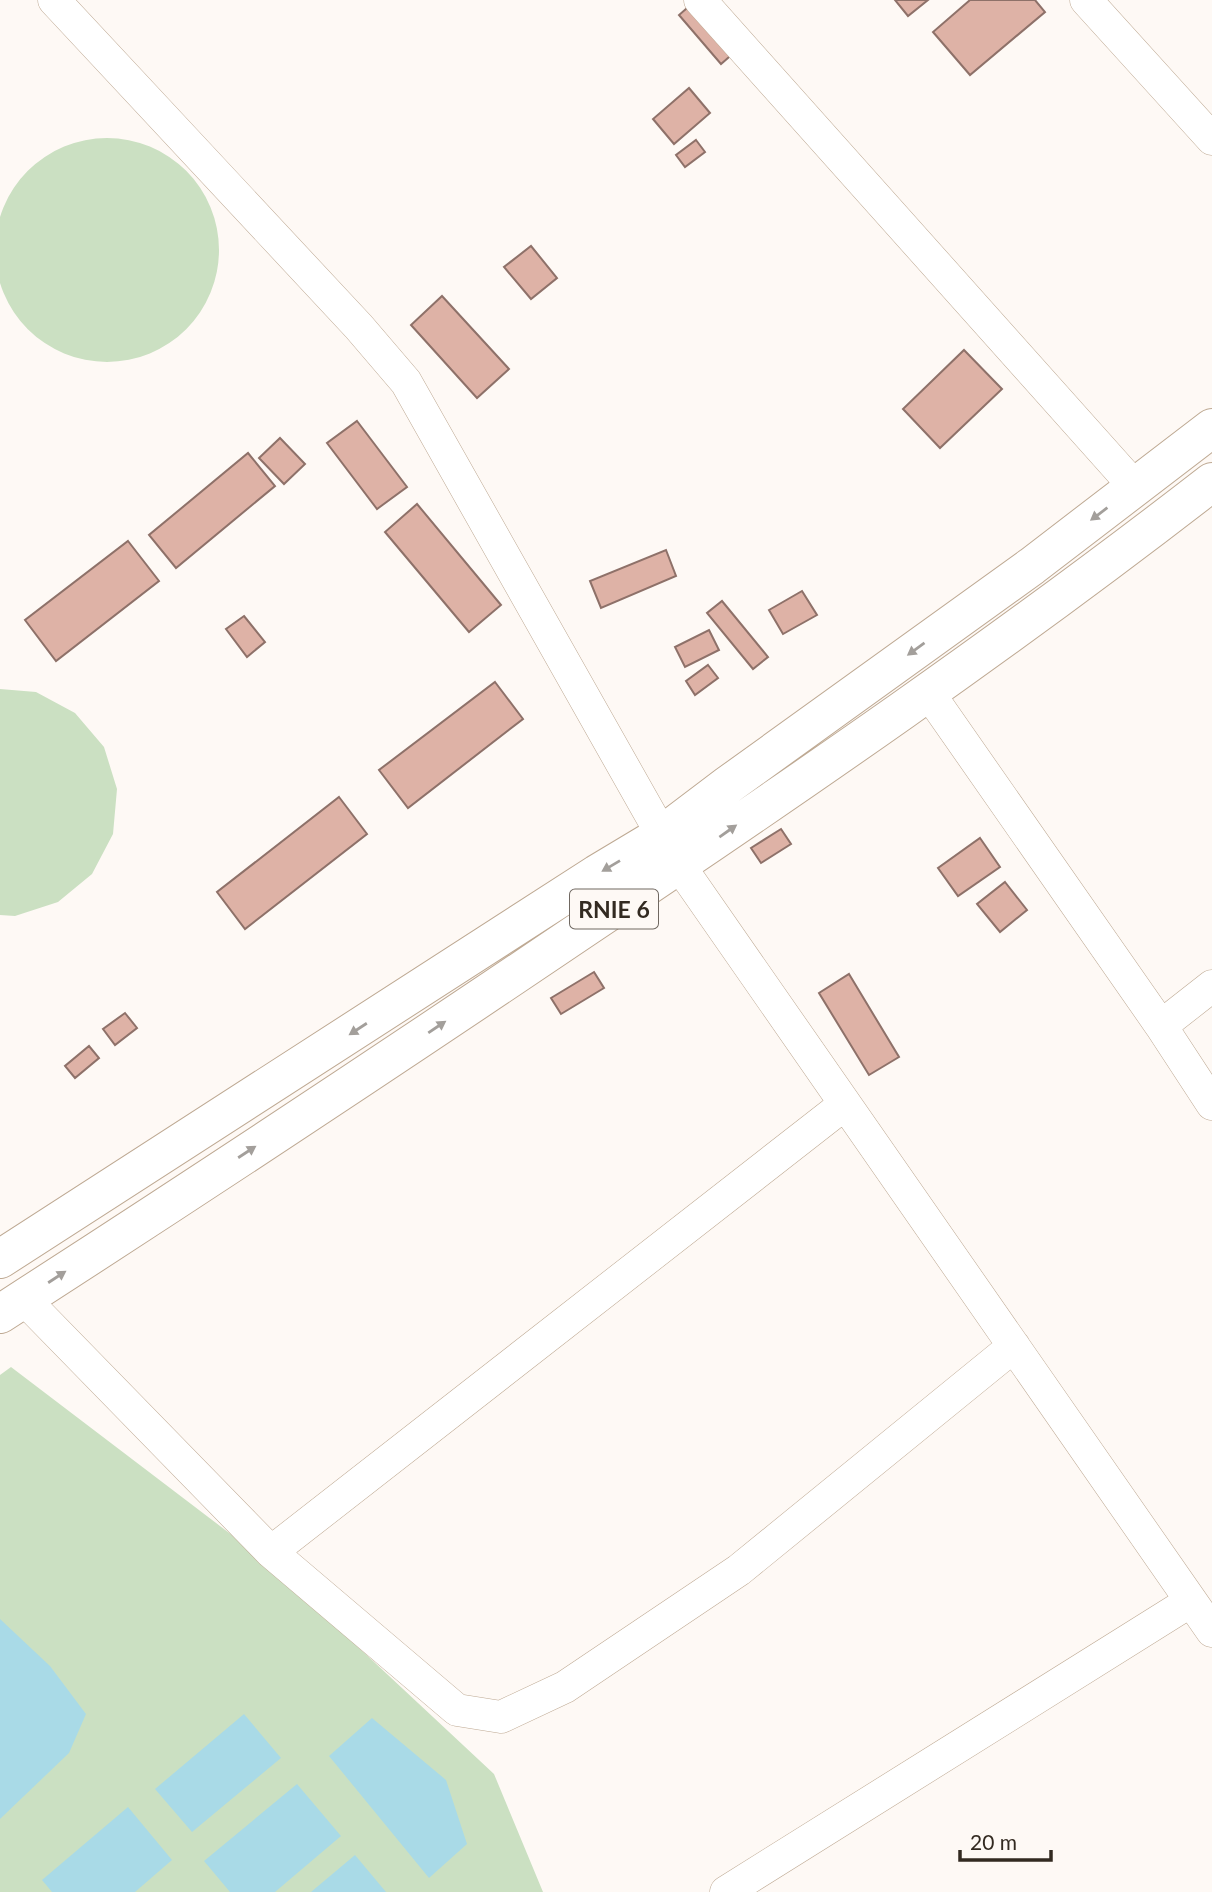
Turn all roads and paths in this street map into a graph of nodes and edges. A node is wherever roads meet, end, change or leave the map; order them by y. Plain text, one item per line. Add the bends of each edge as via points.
1 (54, 0) edge
2 (700, 0) edge
3 (1086, 0) edge
4 (1212, 139) edge
5 (1212, 428) edge
6 (1212, 482) edge
7 (1135, 487) junction
8 (928, 692) junction
9 (671, 850) junction
10 (1212, 986) edge
11 (1161, 1026) junction
12 (845, 1104) junction
13 (1212, 1104) edge
14 (0, 1259) edge
15 (12, 1306) edge
16 (1014, 1346) junction
17 (271, 1552) junction
18 (1191, 1601) junction
19 (1212, 1631) edge
20 (726, 1892) edge

1 - 9 street via 406,382
2 - 7 street
3 - 4 street
5 - 7 main road, RNIE 6
6 - 8 main road, RNIE 6
7 -> 9 main road, RNIE 6 via 750,769
9 -> 8 main road, RNIE 6
8 - 11 street
9 - 12 street
9 -> 14 main road, RNIE 6 via 597,874
15 -> 9 main road, RNIE 6 via 426,1035
10 - 11 street
11 - 13 street
12 - 16 street
12 - 17 street
15 - 17 street
16 - 17 street via 739,1570 565,1687 501,1717 457,1710
16 - 18 street
18 - 19 street
18 - 20 street

